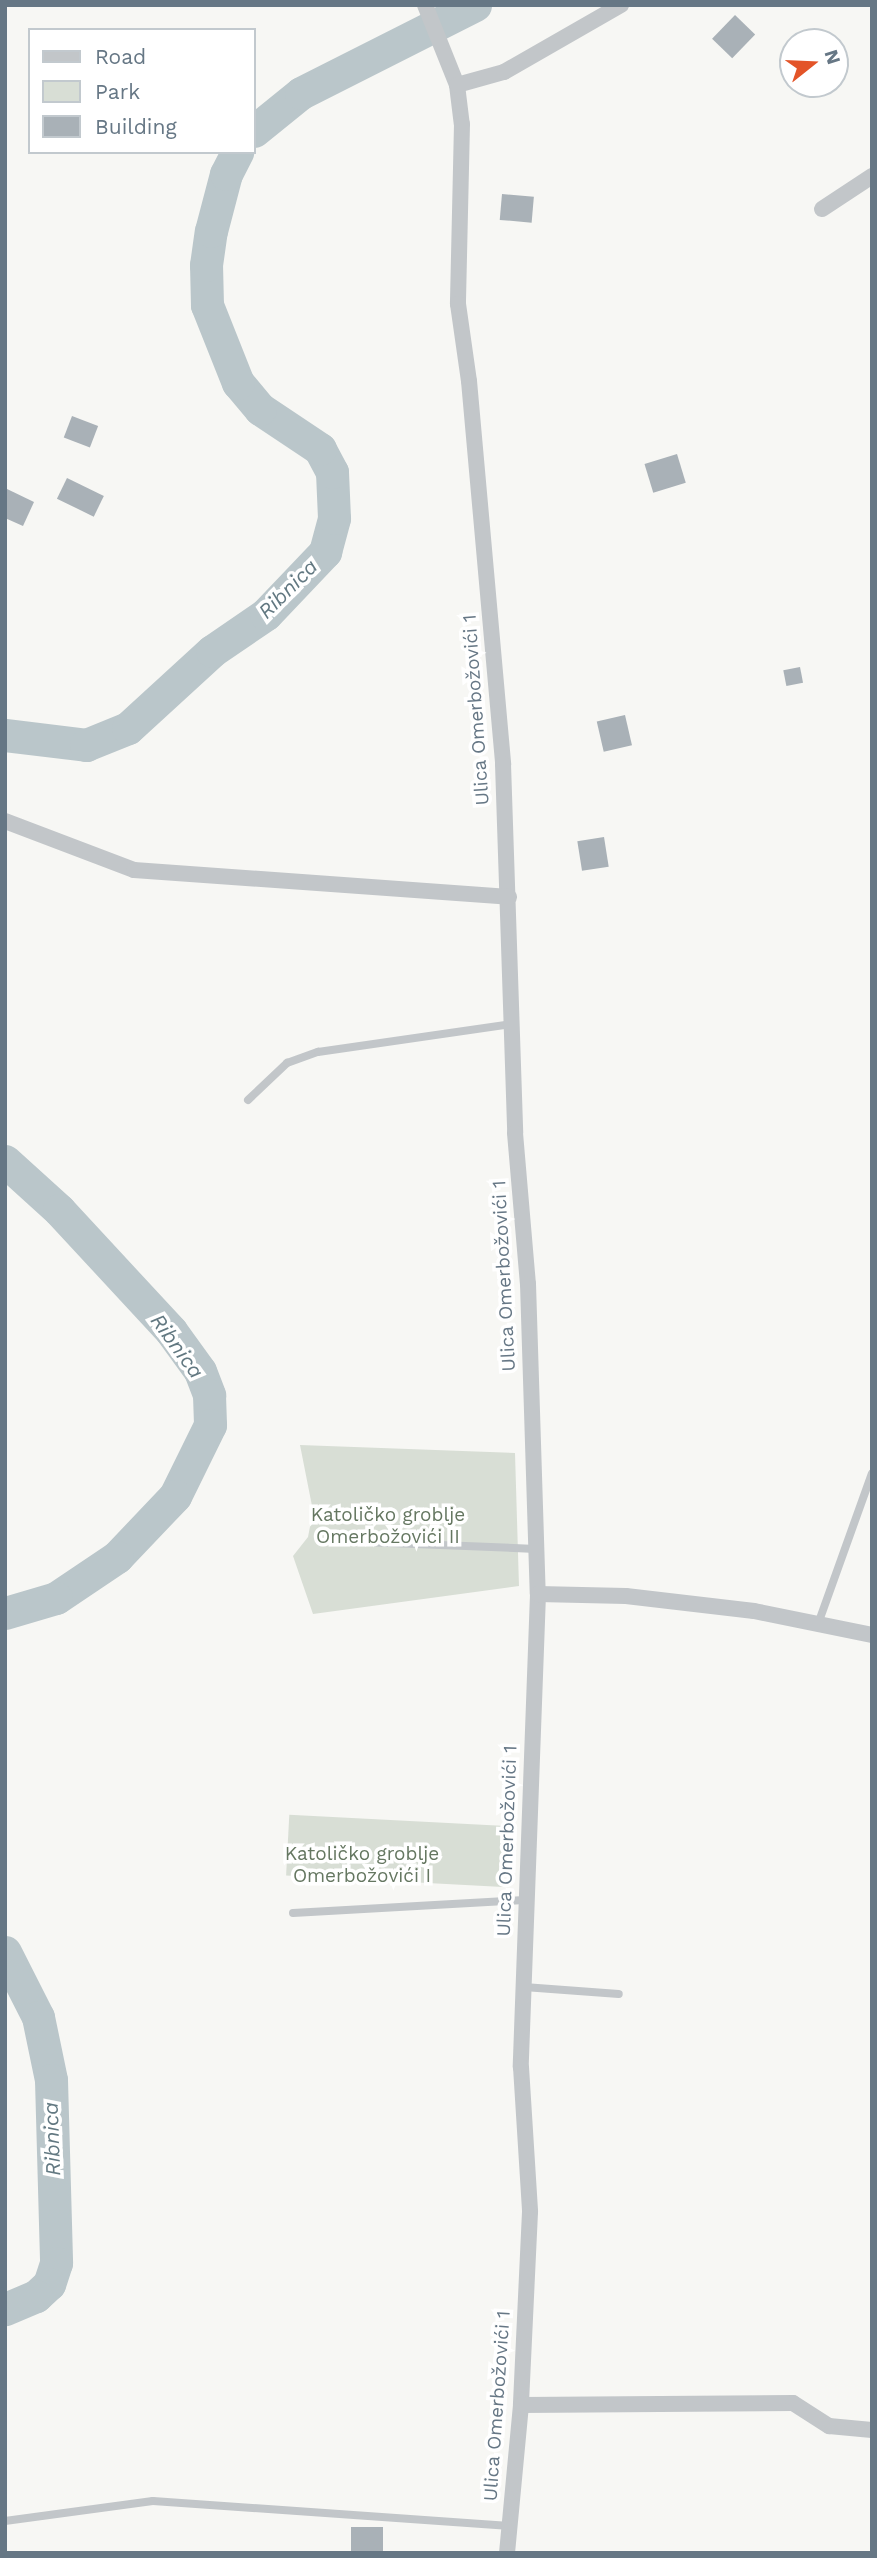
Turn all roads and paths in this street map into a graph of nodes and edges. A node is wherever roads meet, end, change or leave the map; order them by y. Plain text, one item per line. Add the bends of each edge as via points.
1 (425, 5) edge
2 (621, 5) edge
3 (455, 77) junction
4 (872, 176) edge
5 (822, 209) dead end
6 (5, 821) edge
7 (509, 897) junction
8 (512, 1024) junction
9 (248, 1100) dead end
10 (872, 1473) edge
11 (364, 1542) dead end
12 (536, 1549) junction
13 (538, 1594) junction
14 (818, 1624) junction
15 (872, 1635) edge
16 (524, 1900) junction
17 (293, 1913) dead end
18 (523, 1987) junction
19 (618, 1994) dead end
20 (521, 2405) junction
21 (872, 2430) edge
22 (5, 2521) edge
23 (510, 2526) junction
24 (507, 2553) edge

1 - 3 street, Ulica Omerbožovići 1
2 - 3 street via 504,72
3 - 7 street, Ulica Omerbožovići 1 via 462,124 458,304 503,764
4 - 5 street
6 - 7 street via 134,870
7 - 8 street, Ulica Omerbožovići 1
8 - 9 lane via 318,1052 287,1063
8 - 12 street, Ulica Omerbožovići 1 via 528,1284
10 - 14 lane
11 - 12 lane
12 - 13 street, Ulica Omerbožovići 1
13 - 14 street via 626,1596 754,1611
13 - 16 street, Ulica Omerbožovići 1
14 - 15 street
16 - 17 lane
16 - 18 street, Ulica Omerbožovići 1
18 - 19 lane
18 - 20 street, Ulica Omerbožovići 1 via 521,2067 530,2212
20 - 21 street via 793,2403 829,2426
20 - 23 street, Ulica Omerbožovići 1
22 - 23 lane via 153,2501
23 - 24 street, Ulica Omerbožovići 1

